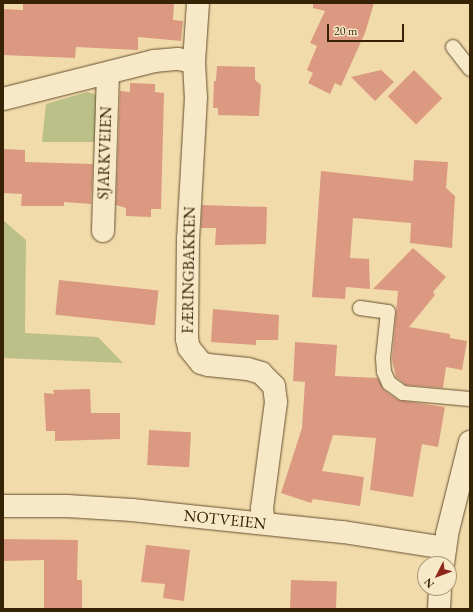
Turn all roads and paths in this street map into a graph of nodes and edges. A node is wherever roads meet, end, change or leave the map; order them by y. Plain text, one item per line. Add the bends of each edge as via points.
1 (198, 3) edge
2 (453, 47) dead end
3 (194, 62) junction
4 (470, 69) edge
5 (108, 74) junction
6 (3, 99) edge
7 (103, 231) dead end
8 (360, 308) dead end
9 (470, 399) edge
10 (470, 442) edge
11 (3, 506) edge
12 (264, 523) junction
13 (444, 556) edge
14 (440, 596) edge
15 (439, 609) edge

1 - 3 street, FÆRINGBAKKEN
2 - 4 lane
3 - 5 street via 178,59 154,61
3 - 12 street, FÆRINGBAKKEN via 196,97 188,238 187,339 189,348 201,363 208,366 248,368 261,373 274,386 276,402 262,509
5 - 6 street
5 - 7 street, SJARKVEIEN
8 - 9 lane via 388,312 383,358 384,372 389,383 403,393
10 - 13 street
11 - 12 street, NOTVEIEN via 112,508
12 - 13 street, NOTVEIEN
14 - 15 street

